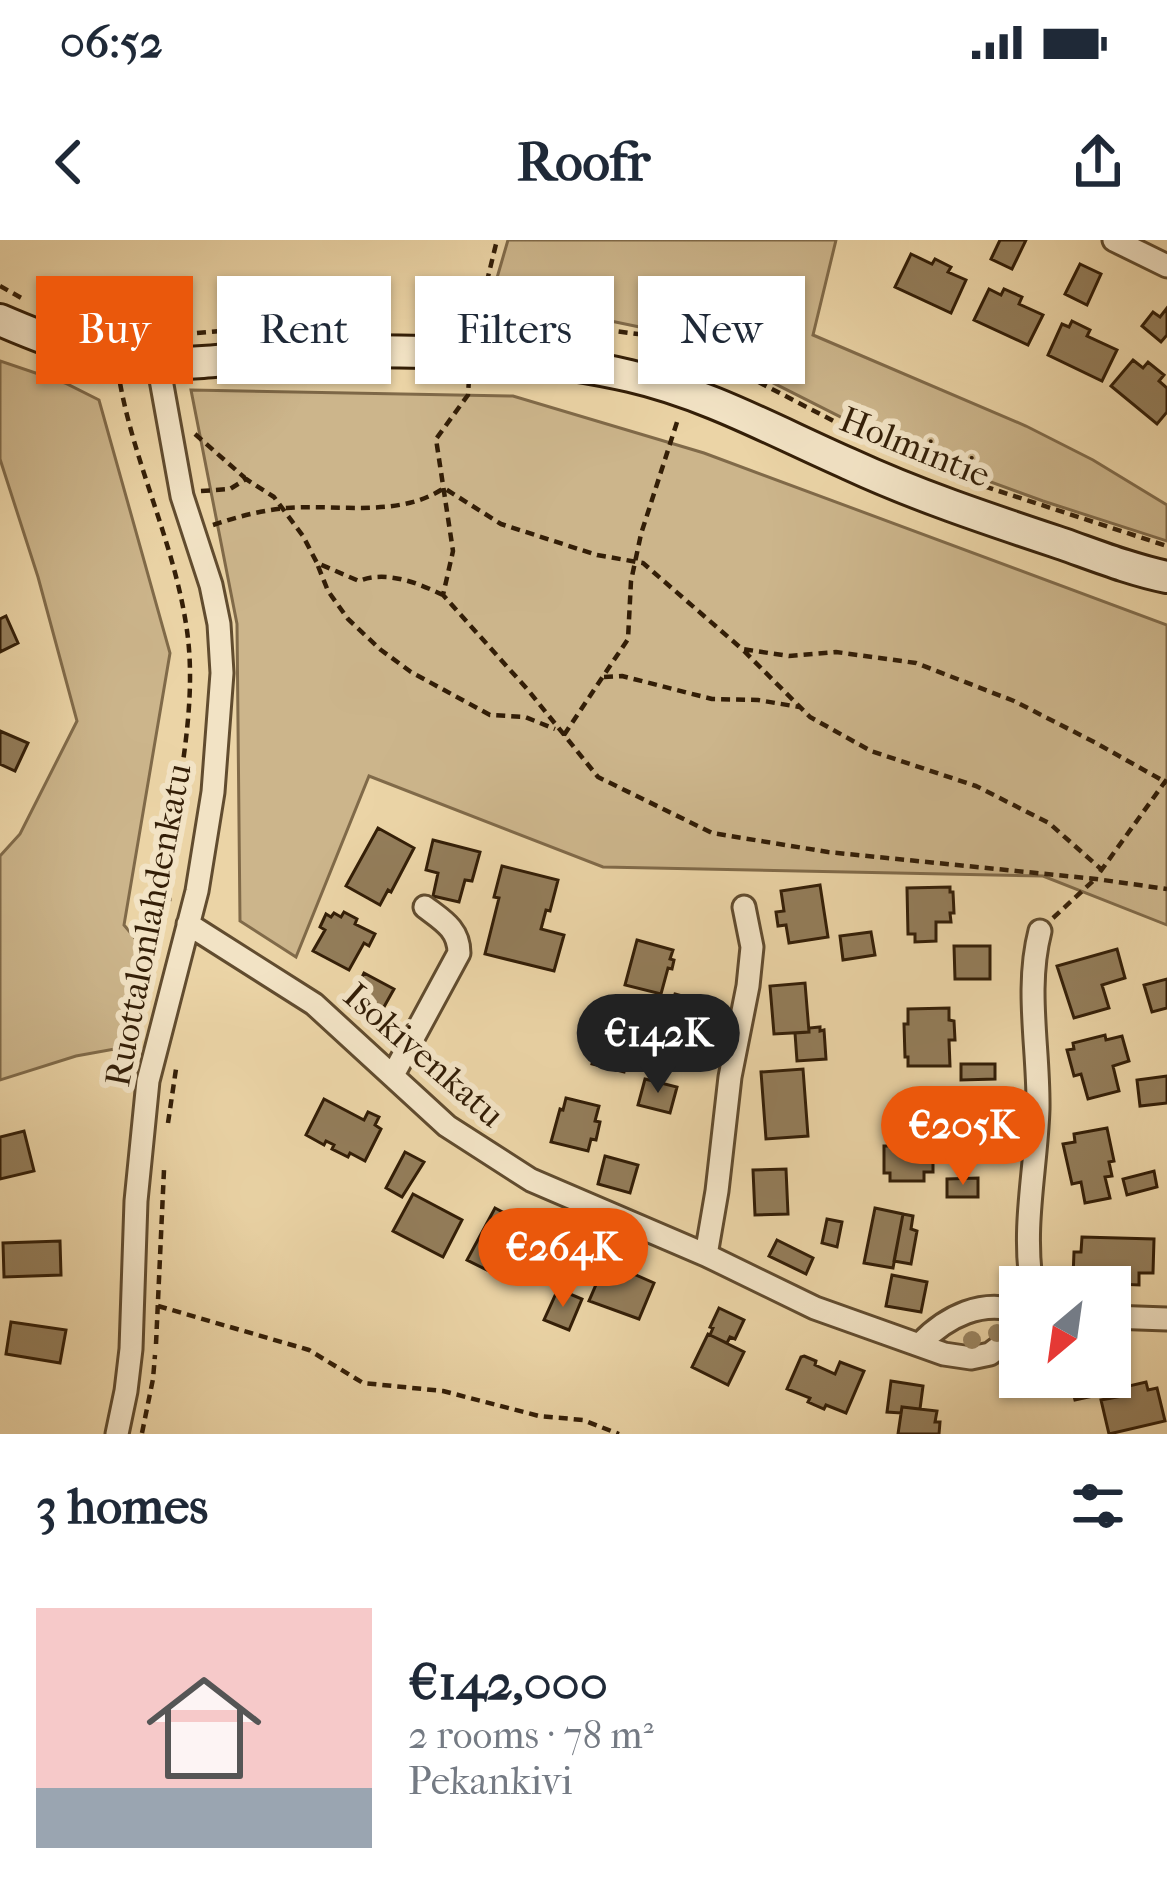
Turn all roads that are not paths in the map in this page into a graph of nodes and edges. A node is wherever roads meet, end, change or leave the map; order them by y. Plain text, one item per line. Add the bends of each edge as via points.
1 (1114, 240) edge
2 (1167, 266) edge
3 (0, 320) edge
4 (36, 335) edge
5 (193, 361) edge
6 (162, 384) edge
7 (1167, 578) edge
8 (425, 907) dead end
9 (744, 908) dead end
10 (177, 921) junction
11 (1040, 931) road end
12 (392, 1075) junction
13 (706, 1255) junction
14 (1028, 1266) edge
15 (999, 1308) edge
16 (1131, 1318) edge
17 (1167, 1319) edge
18 (921, 1343) junction
19 (999, 1347) edge
20 (116, 1434) edge

1 - 2 street
3 - 4 street, Holmintie
5 - 7 street, Holmintie via 473,340 688,391 893,484
6 - 10 street, Ruottalonlahdenkatu via 182,496 211,585 222,674 213,792
8 - 12 street via 450,925 459,953
9 - 13 street via 752,946 748,986
10 - 12 street, Isokivenkatu via 314,1004
10 - 20 street, Ruottalonlahdenkatu via 148,1081 127,1391
11 - 14 street via 1032,961 1038,1108
12 - 13 street, Isokivenkatu via 447,1126 530,1180
13 - 18 street, Isokivenkatu via 815,1308
15 - 18 street via 964,1313
16 - 17 street
18 - 19 street, Isokivenkatu via 970,1358

